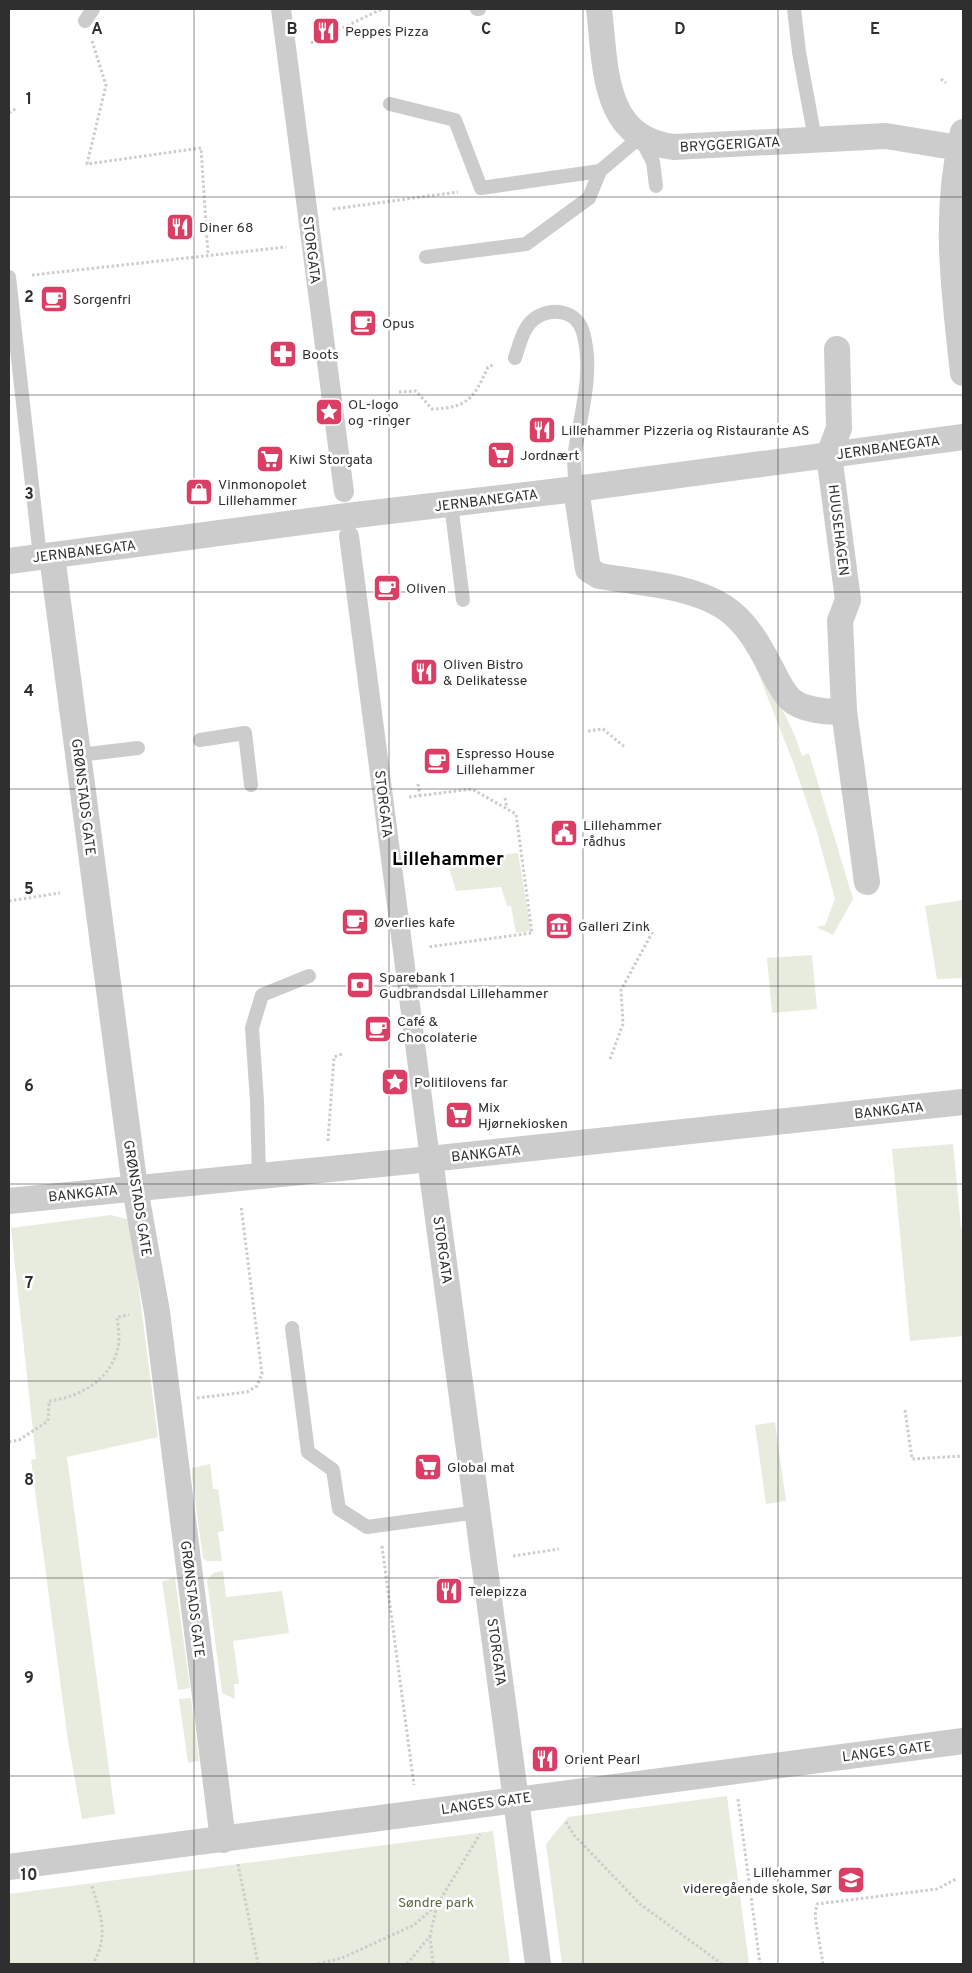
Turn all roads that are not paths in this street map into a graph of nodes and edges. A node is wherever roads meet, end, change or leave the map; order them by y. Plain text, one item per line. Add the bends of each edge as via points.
1 (93, 9) edge
2 (280, 9) edge
3 (599, 9) edge
4 (794, 9) edge
5 (86, 21) road end
6 (390, 104) dead end
7 (640, 137) junction
8 (815, 139) junction
9 (961, 140) edge
10 (600, 171) junction
11 (656, 186) dead end
12 (426, 257) dead end
13 (10, 277) edge
14 (836, 349) dead end
15 (515, 358) dead end
16 (963, 373) edge
17 (963, 437) edge
18 (829, 455) junction
19 (576, 489) junction
20 (451, 504) junction
21 (346, 515) junction
22 (46, 557) junction
23 (9, 561) edge
24 (463, 600) dead end
25 (844, 711) junction
26 (200, 740) dead end
27 (138, 748) dead end
28 (79, 755) junction
29 (252, 785) dead end
30 (867, 882) dead end
31 (309, 976) dead end
32 (963, 1102) edge
33 (430, 1159) junction
34 (259, 1176) junction
35 (135, 1188) junction
36 (9, 1200) edge
37 (292, 1328) dead end
38 (478, 1512) junction
39 (963, 1741) edge
40 (517, 1799) junction
41 (223, 1840) junction
42 (9, 1867) edge
43 (538, 1964) edge

1 - 5 lane
2 - 21 street, STORGATA
3 - 7 street, BRYGGERIGATA via 609,85 616,110
4 - 8 lane
6 - 10 lane via 455,120 481,188
7 - 8 street, BRYGGERIGATA via 656,145 674,147
7 - 10 lane
7 - 11 lane via 653,162
8 - 9 street, BRYGGERIGATA via 886,136
9 - 16 street via 950,215 952,278
10 - 12 lane via 589,198 526,244
13 - 22 lane
14 - 18 street, HUUSEHAGEN via 839,428
15 - 19 lane via 533,320 546,313 561,312 571,314 579,323 586,355 585,403 575,453
17 - 18 street, JERNBANEGATA
18 - 19 street, JERNBANEGATA
18 - 25 street, HUUSEHAGEN via 848,600 840,621
19 - 20 street, JERNBANEGATA
19 - 25 street via 588,569 599,576 683,591 724,608 758,642 791,700 833,712
20 - 21 street, JERNBANEGATA
20 - 24 lane
21 - 22 street, JERNBANEGATA
21 - 33 street, STORGATA
22 - 23 street, JERNBANEGATA
22 - 28 street, GRØNSTADS GATE
25 - 30 street, HUUSEHAGEN
26 - 29 lane via 245,733
27 - 28 lane
28 - 35 street, GRØNSTADS GATE
31 - 34 lane via 262,996 252,1028
32 - 33 street, BANKGATA
33 - 34 street, BANKGATA
33 - 38 street, STORGATA
34 - 35 street, BANKGATA
35 - 36 street, BANKGATA
35 - 41 street, GRØNSTADS GATE via 157,1312
37 - 38 lane via 308,1452 333,1470 339,1509 366,1527
38 - 40 street, STORGATA
39 - 40 street, LANGES GATE
40 - 41 street, LANGES GATE
40 - 43 street, STORGATA
41 - 42 street, LANGES GATE

